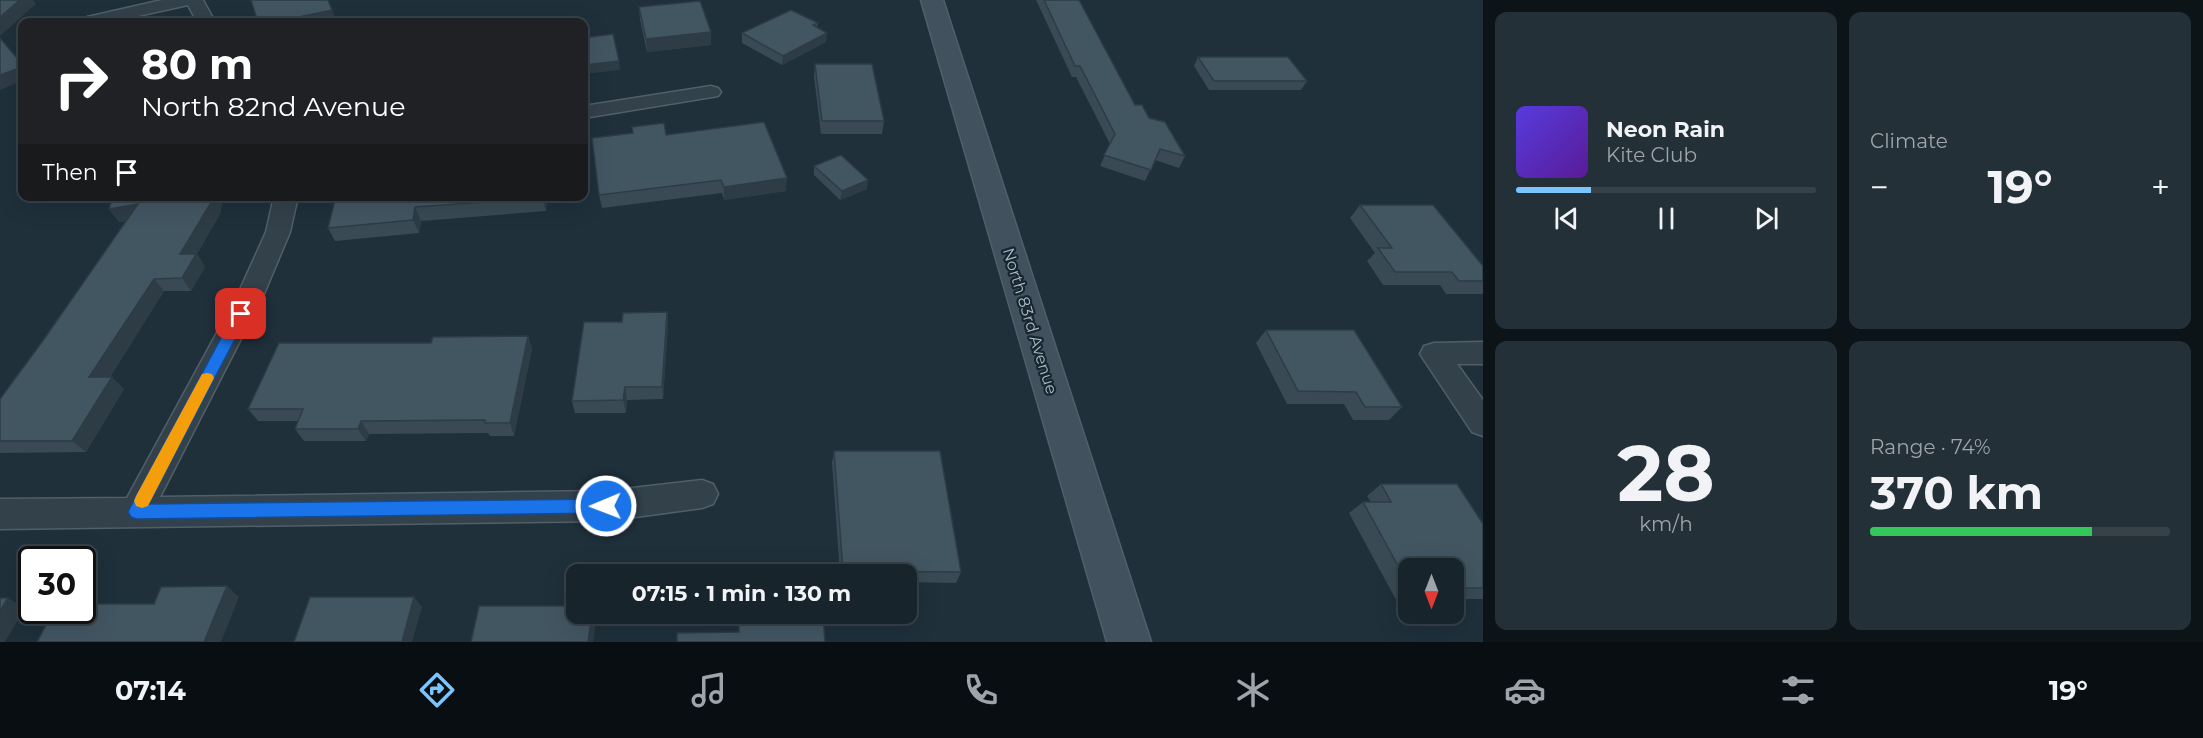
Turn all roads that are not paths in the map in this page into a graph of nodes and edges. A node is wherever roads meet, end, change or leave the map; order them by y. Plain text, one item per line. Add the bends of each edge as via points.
1 (186, 0) edge
2 (194, 0) edge
3 (932, 0) edge
4 (106, 18) edge
5 (204, 18) edge
6 (711, 92) dead end
7 (588, 111) edge
8 (285, 201) edge
9 (1483, 354) edge
10 (1483, 423) edge
11 (702, 494) dead end
12 (136, 512) junction
13 (0, 514) edge
14 (1129, 642) edge

1 - 4 street
2 - 5 street
3 - 14 main road, North 83rd Avenue
6 - 7 street
8 - 12 street via 278,232 251,294
9 - 10 street via 1434,354
11 - 12 street via 606,506
12 - 13 street

